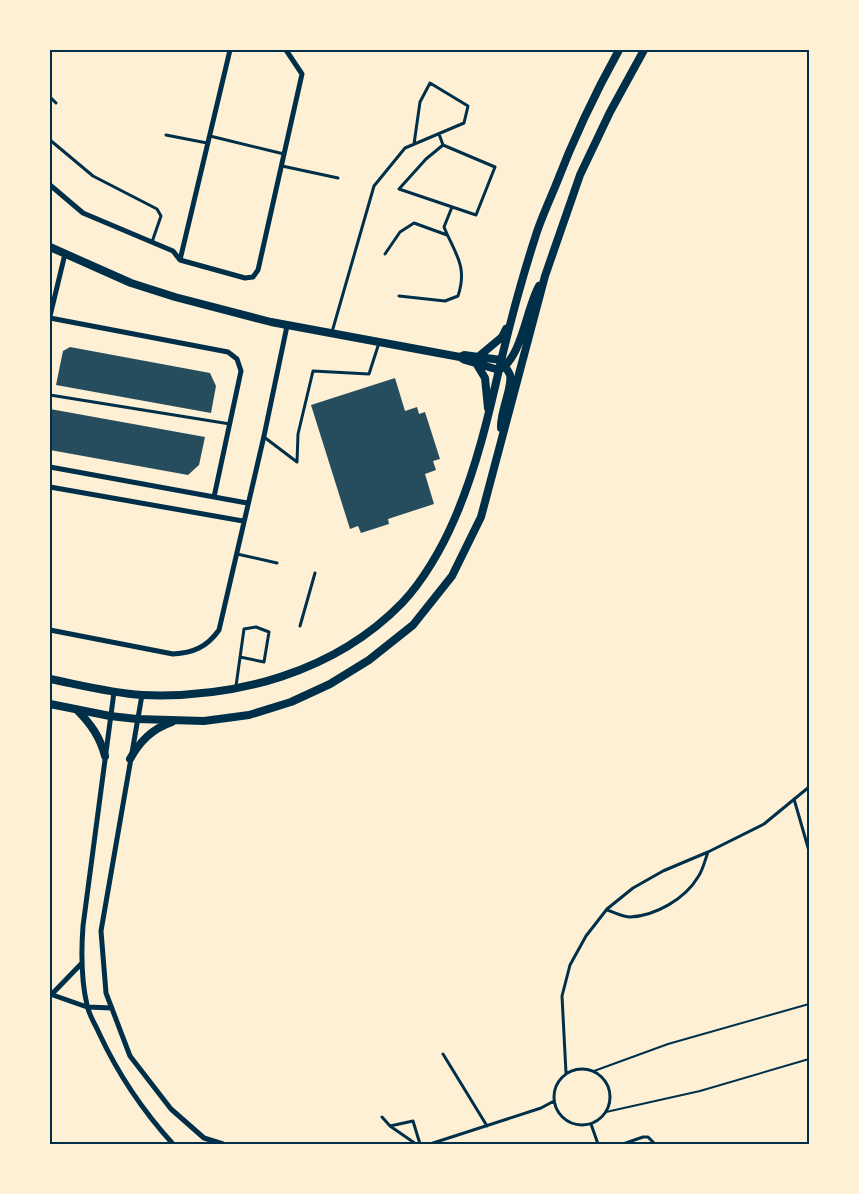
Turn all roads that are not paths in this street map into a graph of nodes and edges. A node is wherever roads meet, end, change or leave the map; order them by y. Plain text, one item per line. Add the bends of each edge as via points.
1 (230, 50) edge
2 (286, 50) edge
3 (619, 50) edge
4 (644, 50) edge
5 (50, 97) edge
6 (56, 103) dead end
7 (439, 134) junction
8 (166, 135) dead end
9 (210, 136) junction
10 (50, 140) edge
11 (208, 143) junction
12 (414, 144) junction
13 (442, 145) junction
14 (284, 154) junction
15 (282, 166) junction
16 (338, 178) dead end
17 (50, 185) edge
18 (452, 207) junction
19 (448, 235) junction
20 (152, 242) junction
21 (50, 247) edge
22 (65, 254) junction
23 (385, 254) dead end
24 (180, 260) junction
25 (545, 276) junction
26 (399, 296) dead end
27 (50, 317) edge
28 (512, 317) junction
29 (286, 326) junction
30 (331, 334) junction
31 (378, 343) junction
32 (477, 360) junction
33 (502, 366) junction
34 (50, 395) edge
35 (488, 414) junction
36 (230, 424) junction
37 (264, 436) junction
38 (502, 437) junction
39 (50, 467) edge
40 (50, 487) edge
41 (214, 497) junction
42 (248, 503) junction
43 (243, 521) junction
44 (236, 554) junction
45 (277, 563) dead end
46 (315, 573) dead end
47 (300, 626) dead end
48 (50, 630) edge
49 (240, 657) junction
50 (50, 679) edge
51 (236, 689) junction
52 (114, 692) junction
53 (142, 695) junction
54 (50, 704) edge
55 (77, 710) junction
56 (110, 716) junction
57 (137, 719) junction
58 (176, 720) junction
59 (105, 756) junction
60 (130, 759) junction
61 (809, 787) edge
62 (794, 799) junction
63 (708, 852) junction
64 (809, 852) edge
65 (607, 910) junction
66 (81, 964) junction
67 (51, 994) edge
68 (87, 1007) junction
69 (112, 1008) junction
70 (443, 1054) dead end
71 (566, 1074) junction
72 (554, 1101) junction
73 (382, 1117) dead end
74 (590, 1124) junction
75 (390, 1126) junction
76 (487, 1126) junction
77 (173, 1144) edge
78 (224, 1144) edge
79 (418, 1144) edge
80 (430, 1144) edge
81 (598, 1144) edge
82 (623, 1144) edge
83 (655, 1144) edge

1 - 9 street
2 - 14 street via 302,74
3 - 28 street via 583,119 563,167 536,235
4 - 25 street via 580,175
5 - 6 lane
7 - 12 lane
7 - 12 lane via 464,123 468,106 430,83 420,102
7 - 13 lane
8 - 11 lane
9 - 11 street
9 - 14 lane
10 - 20 lane via 93,176 157,209 161,216
11 - 24 street
12 - 30 lane via 405,148 374,186
13 - 18 lane via 399,189
13 - 18 lane via 495,167 476,216
14 - 15 street
15 - 16 lane
15 - 24 street via 258,270 253,277 244,278
17 - 20 street via 84,214
18 - 19 lane via 444,227
19 - 23 lane via 414,223 400,232
19 - 26 lane via 460,261 463,282 458,296 445,301
20 - 24 street via 173,251
21 - 22 street
22 - 27 street
22 - 29 street via 131,283
25 - 33 street via 533,297 516,352
25 - 38 street
27 - 36 street via 228,352 237,359 241,372
28 - 32 street via 502,337
28 - 33 street
29 - 30 street
29 - 37 street
30 - 31 street
31 - 32 street via 460,357 464,355
31 - 37 lane via 369,374 313,371 298,434 297,462
32 - 33 street
32 - 35 street via 485,378
33 - 35 street
33 - 38 street via 510,375 500,421
34 - 36 lane
35 - 51 street via 454,520 432,564 403,602 370,631 336,653 302,669
36 - 41 street
37 - 42 street
38 - 58 street via 481,517 452,576 413,625 369,660 330,684 291,702 249,715 204,722
39 - 41 street
40 - 43 street
41 - 42 street
42 - 43 street
43 - 44 street
44 - 45 lane
44 - 48 street via 219,630 200,649 173,654
46 - 47 lane
49 - 49 lane via 244,629 256,627 269,632 264,662
49 - 51 lane
50 - 52 street
51 - 53 street
52 - 53 street
52 - 56 street
53 - 57 street
54 - 55 street
55 - 56 street
55 - 59 street via 95,731
56 - 57 street
56 - 59 street
57 - 58 street
57 - 60 street
58 - 60 street via 145,737
59 - 66 street via 82,926
60 - 69 street via 101,931 106,993
61 - 62 lane
62 - 63 lane via 764,824
62 - 64 lane
63 - 65 lane via 633,888
63 - 65 lane via 698,877 688,891 670,904 628,917
65 - 71 lane via 586,936 570,965 562,996
66 - 67 street
66 - 68 street
67 - 68 street
68 - 69 street
68 - 77 street via 113,1063
69 - 78 street via 130,1056 171,1109 204,1138
70 - 76 lane
71 - 72 lane via 556,1086
71 - 74 lane via 585,1068 602,1076 608,1084 611,1094 606,1112
72 - 74 lane via 563,1118 581,1125
72 - 76 lane
73 - 75 lane
74 - 81 lane
75 - 79 lane
75 - 79 lane via 413,1121
76 - 80 lane
82 - 83 lane via 648,1137

